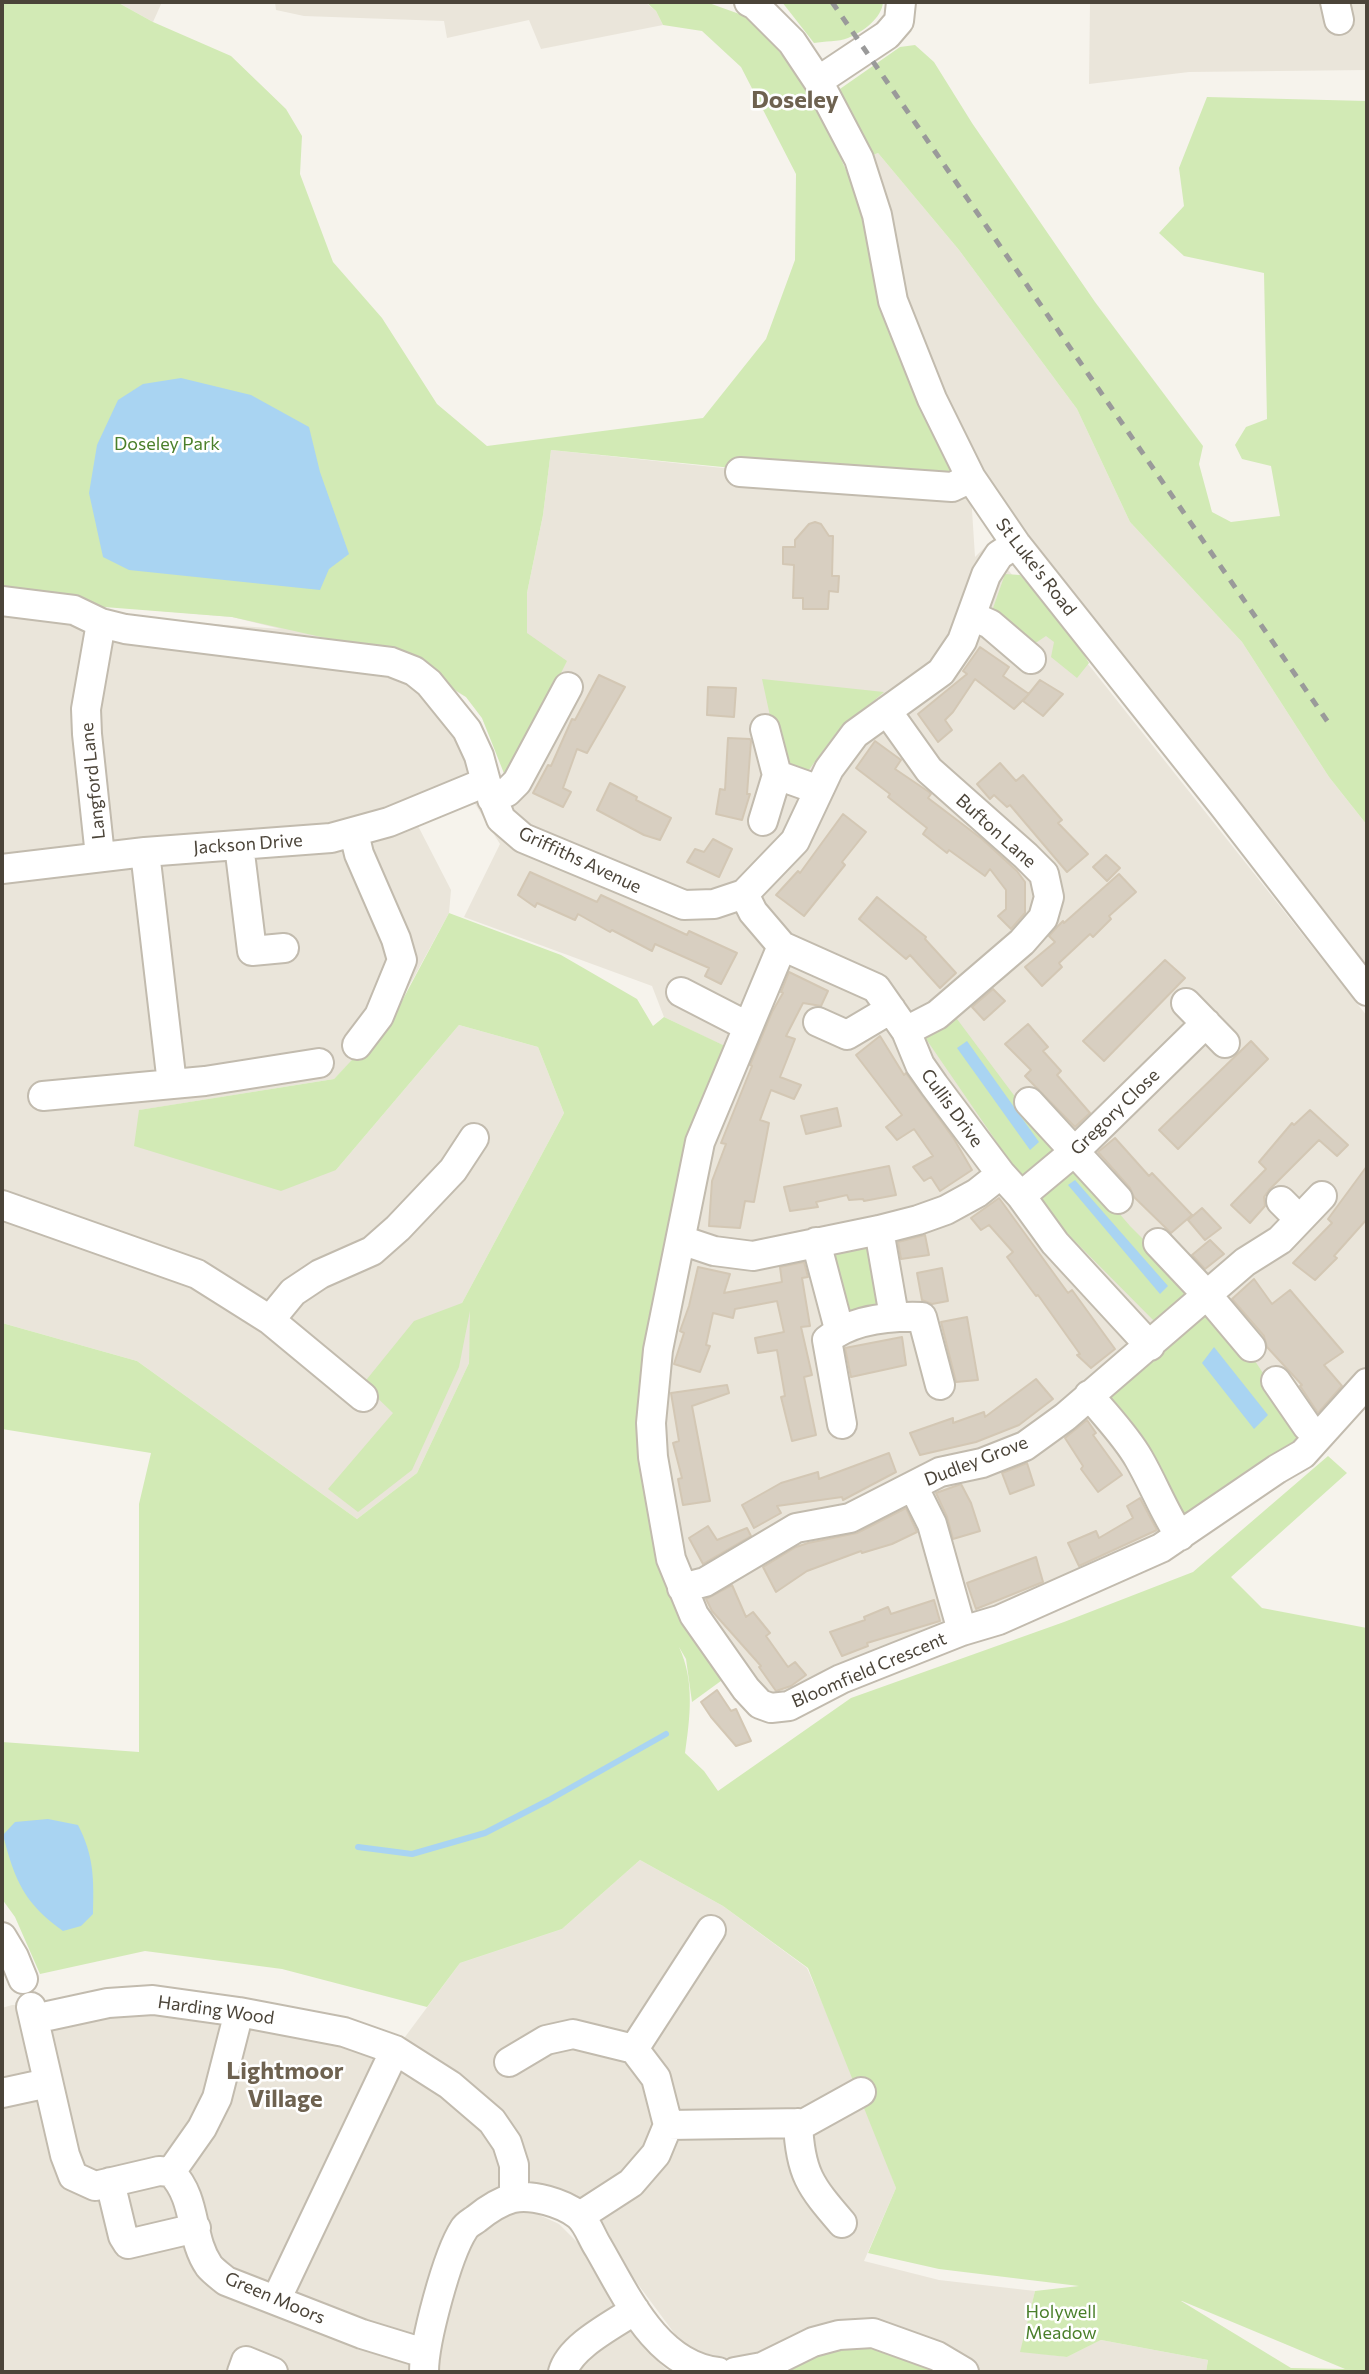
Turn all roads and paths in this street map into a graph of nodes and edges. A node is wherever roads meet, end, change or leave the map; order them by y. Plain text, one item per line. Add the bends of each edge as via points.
1 (749, 2) edge
2 (901, 2) edge
3 (818, 81) junction
4 (740, 472) dead end
5 (971, 478) junction
6 (1016, 544) junction
7 (8, 602) edge
8 (972, 616) junction
9 (101, 623) junction
10 (1031, 659) dead end
11 (568, 687) dead end
12 (887, 711) junction
13 (765, 729) dead end
14 (777, 775) junction
15 (489, 790) junction
16 (819, 790) junction
17 (763, 821) dead end
18 (354, 833) junction
19 (239, 845) junction
20 (145, 852) junction
21 (100, 856) junction
22 (2, 869) edge
23 (744, 894) junction
24 (782, 946) junction
25 (284, 948) dead end
26 (1367, 991) edge
27 (681, 992) dead end
28 (1186, 1003) dead end
29 (898, 1020) junction
30 (818, 1022) dead end
31 (747, 1027) junction
32 (357, 1045) dead end
33 (319, 1063) dead end
34 (172, 1084) junction
35 (43, 1096) dead end
36 (1029, 1102) dead end
37 (474, 1138) dead end
38 (1075, 1151) junction
39 (1001, 1174) junction
40 (1021, 1196) junction
41 (1322, 1196) dead end
42 (1118, 1199) dead end
43 (2, 1205) edge
44 (879, 1230) junction
45 (681, 1240) junction
46 (816, 1242) junction
47 (1158, 1243) dead end
48 (1208, 1296) junction
49 (894, 1316) junction
50 (270, 1320) junction
51 (839, 1329) junction
52 (1150, 1346) junction
53 (1251, 1346) dead end
54 (1276, 1381) dead end
55 (1367, 1383) edge
56 (940, 1385) dead end
57 (1088, 1395) junction
58 (363, 1397) dead end
59 (842, 1424) dead end
60 (1318, 1437) junction
61 (913, 1486) junction
62 (1180, 1536) junction
63 (682, 1588) junction
64 (962, 1631) junction
65 (711, 1930) dead end
66 (2, 1937) edge
67 (23, 1979) dead end
68 (239, 2012) junction
69 (634, 2049) junction
70 (395, 2050) junction
71 (509, 2062) dead end
72 (48, 2083) junction
73 (861, 2092) dead end
74 (2, 2093) edge
75 (798, 2123) junction
76 (668, 2125) junction
77 (172, 2172) junction
78 (110, 2182) junction
79 (514, 2198) junction
80 (580, 2216) junction
81 (842, 2223) dead end
82 (196, 2228) junction
83 (276, 2300) junction
84 (635, 2310) junction
85 (424, 2362) edge
86 (242, 2372) edge
87 (273, 2372) edge
88 (563, 2372) edge
89 (718, 2372) edge
90 (735, 2372) edge
91 (964, 2372) edge

1 - 3 street, St Luke's Road via 792,42
2 - 3 street via 899,22 887,35
3 - 5 street, St Luke's Road via 859,159 877,215 893,301 932,399
4 - 5 street via 952,487
5 - 6 street, St Luke's Road
6 - 8 street, Griffiths Avenue via 999,555 986,575
6 - 26 street, St Luke's Road
7 - 9 street, Griffiths Avenue via 74,610
8 - 10 street via 990,624
8 - 12 street, Griffiths Avenue via 941,672
9 - 15 street, Griffiths Avenue via 391,662 414,671 467,730
9 - 21 street, Langford Lane via 86,709
11 - 15 street, Jackson Drive via 517,782 507,792
12 - 16 street, Griffiths Avenue via 855,734
12 - 29 street, Bufton Lane via 929,770 1044,874 1049,897 1043,918 1023,942 936,1016
13 - 14 street
14 - 16 street
14 - 17 street
15 - 18 street, Jackson Drive
15 - 23 street, Griffiths Avenue via 502,819 523,838 660,896 684,905 714,904
16 - 23 street, Griffiths Avenue via 795,841
18 - 19 street, Jackson Drive
18 - 32 street via 402,960 379,1016
19 - 20 street, Jackson Drive
19 - 25 street via 252,951
20 - 21 street, Jackson Drive
20 - 34 street
21 - 22 street, Jackson Drive
23 - 24 street, Cullis Drive
24 - 29 street, Cullis Drive via 876,988
24 - 31 street, Bloomfield Crescent
27 - 31 street
28 - 38 street, Gregory Close via 1216,1033
29 - 30 street, Bufton Lane via 847,1035
29 - 39 street, Cullis Drive via 920,1065
31 - 45 street, Bloomfield Crescent via 701,1142
33 - 34 street
34 - 35 street
36 - 38 street
37 - 50 street via 453,1170 398,1228 372,1251 320,1274 293,1292
38 - 40 street, Gregory Close
38 - 42 street
39 - 40 street, Cullis Drive
39 - 44 street via 946,1210
40 - 52 street, Cullis Drive via 1055,1243
41 - 48 street, Dudley Grove via 1290,1210 1280,1240 1245,1262
43 - 50 street via 197,1274
44 - 46 street
44 - 49 street
45 - 46 street via 714,1251 753,1256
45 - 63 street, Bloomfield Crescent via 658,1349 651,1423 671,1559
46 - 51 street
47 - 48 street
48 - 52 street, Dudley Grove
48 - 53 street
49 - 51 street
49 - 56 street via 922,1317
50 - 58 street
51 - 59 street via 827,1340
52 - 57 street, Dudley Grove
54 - 60 street
55 - 60 street, Bloomfield Crescent
57 - 61 street, Dudley Grove via 1025,1446 982,1463 940,1472
57 - 62 street via 1140,1460
60 - 62 street, Bloomfield Crescent via 1303,1454
61 - 63 street, Dudley Grove via 850,1518 796,1528 705,1582
61 - 64 street via 932,1524
62 - 64 street, Bloomfield Crescent via 999,1620
63 - 64 street, Bloomfield Crescent via 694,1615 746,1689 771,1708 789,1706 841,1679
65 - 69 street
66 - 67 street
68 - 70 street, Harding Wood via 344,2032
68 - 72 street, Harding Wood via 153,2000 32,2013
68 - 77 street via 217,2098
69 - 71 street via 573,2034 546,2040
69 - 76 street via 656,2078
70 - 79 street, Harding Wood via 450,2085 492,2121 507,2143 514,2165
70 - 83 street
72 - 74 street
72 - 78 street via 72,2176 95,2186
73 - 75 street
75 - 76 street
75 - 81 street via 804,2168 819,2196
76 - 80 street via 656,2154 631,2183
77 - 78 street
77 - 82 street, Green Moors via 188,2196
78 - 82 street via 128,2244
79 - 80 street via 557,2204
79 - 85 street via 489,2208 464,2228 449,2262
80 - 84 street
82 - 83 street, Green Moors via 210,2268 226,2281
83 - 85 street, Green Moors
84 - 88 street via 584,2344
84 - 89 street via 678,2360
86 - 87 street via 246,2361
90 - 91 street via 762,2367 813,2342 873,2333 937,2356

